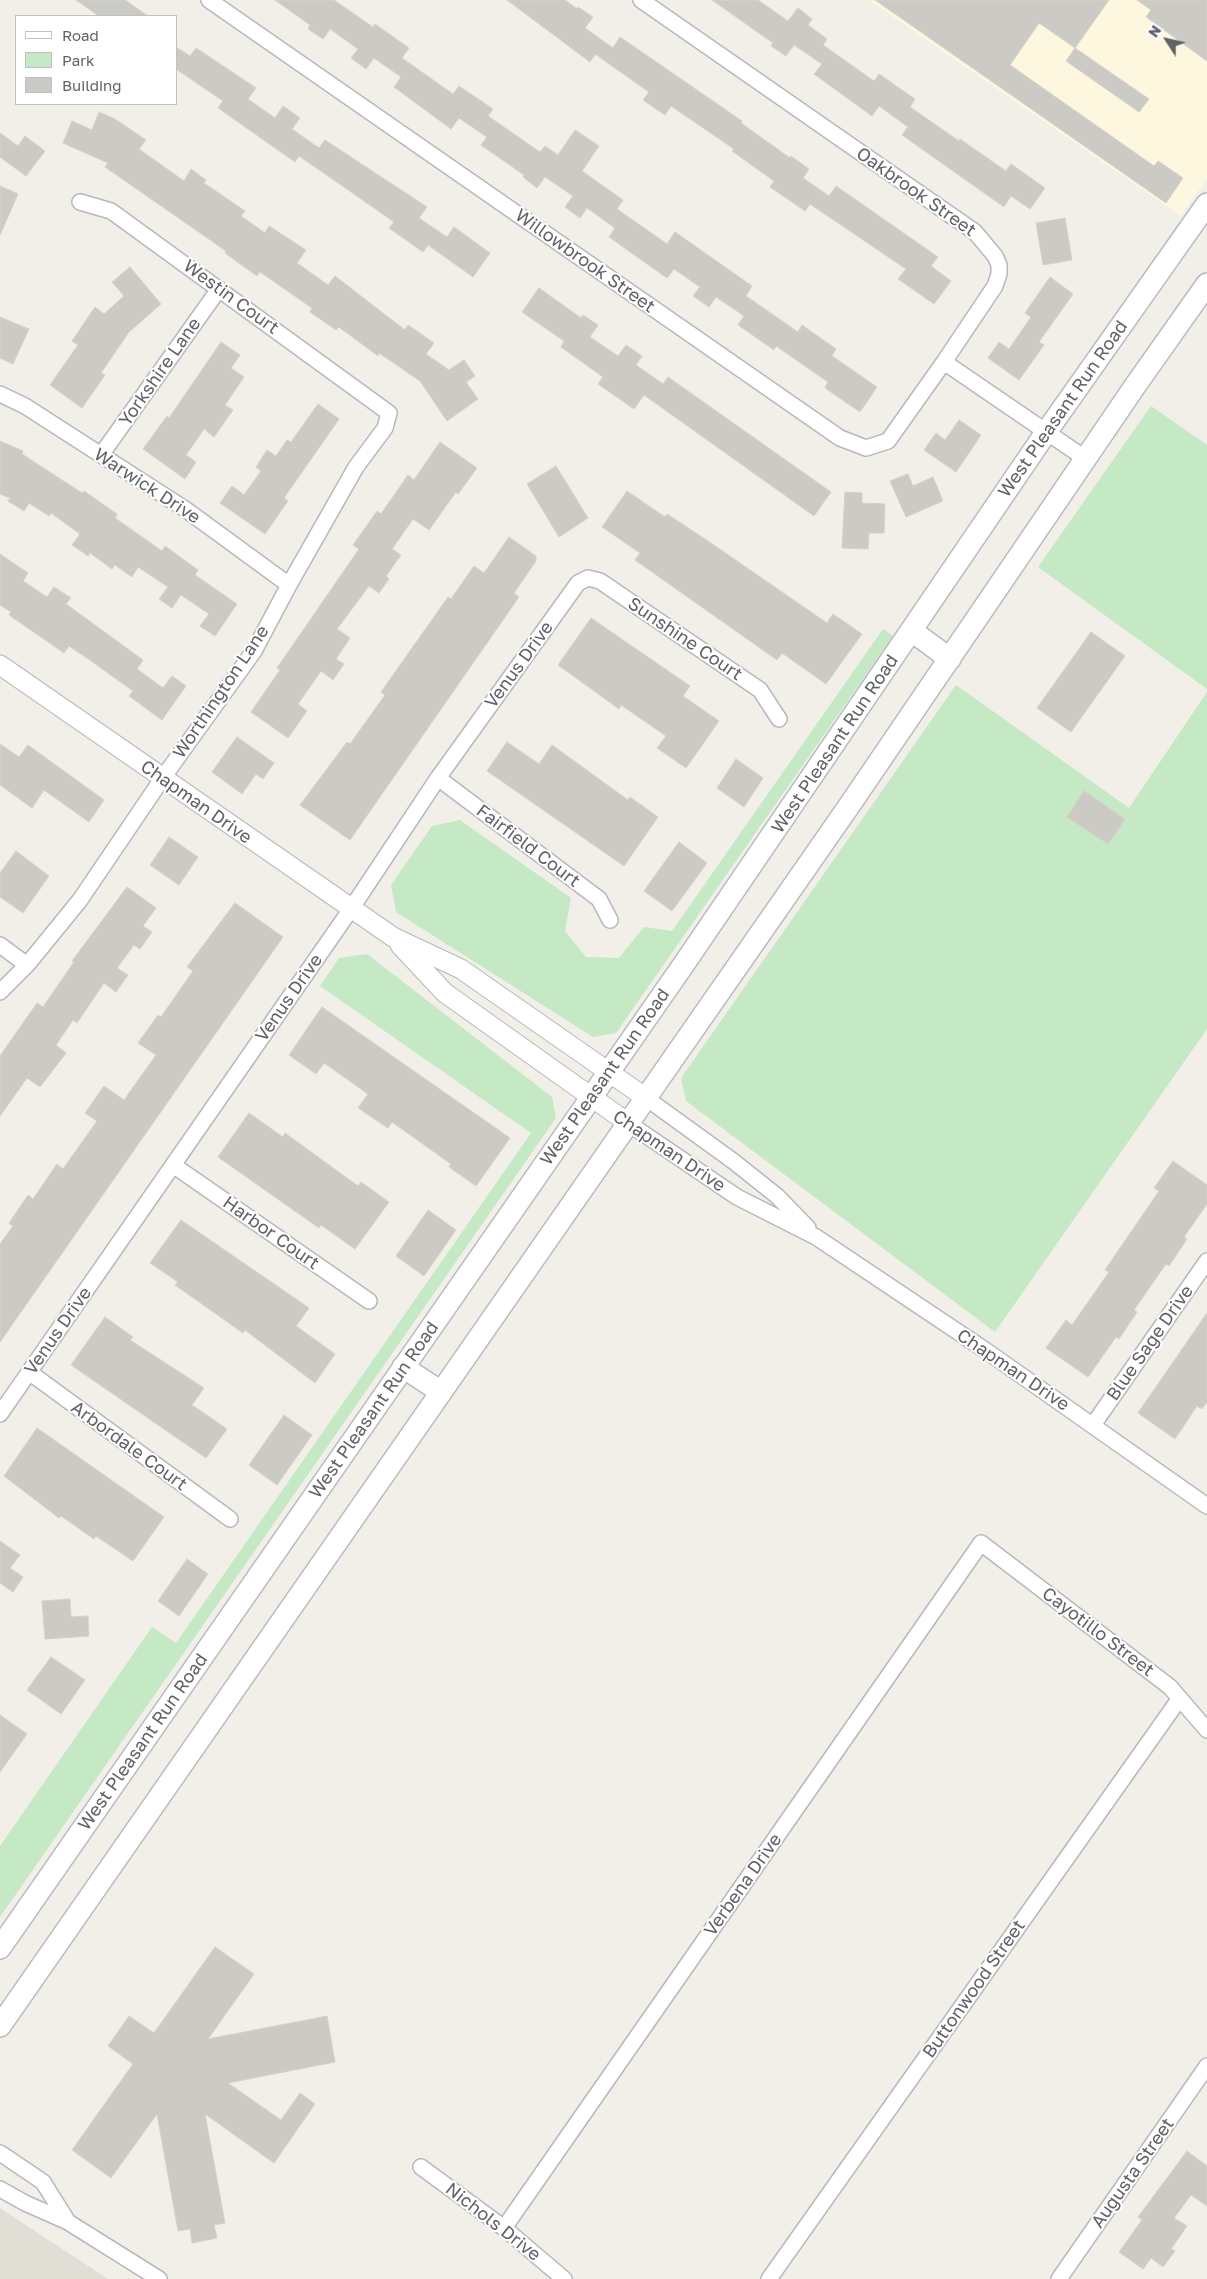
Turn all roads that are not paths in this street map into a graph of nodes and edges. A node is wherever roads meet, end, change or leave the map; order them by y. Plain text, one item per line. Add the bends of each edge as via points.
1 (209, 0) edge
2 (640, 0) edge
3 (80, 202) dead end
4 (1207, 204) edge
5 (1207, 284) edge
6 (219, 289) junction
7 (944, 362) junction
8 (0, 394) edge
9 (377, 403) joint
10 (1047, 431) junction
11 (101, 455) junction
12 (1086, 458) junction
13 (578, 583) joint
14 (288, 585) junction
15 (912, 631) junction
16 (950, 659) junction
17 (0, 665) edge
18 (779, 720) dead end
19 (438, 778) junction
20 (162, 779) junction
21 (351, 908) junction
22 (610, 920) dead end
23 (393, 937) junction
24 (0, 945) edge
25 (27, 965) junction
26 (0, 992) edge
27 (609, 1071) junction
28 (591, 1097) junction
29 (646, 1098) junction
30 (628, 1123) junction
31 (173, 1165) junction
32 (816, 1237) junction
33 (1207, 1261) edge
34 (369, 1301) dead end
35 (404, 1367) junction
36 (29, 1372) junction
37 (441, 1392) junction
38 (0, 1414) edge
39 (1093, 1424) junction
40 (1207, 1506) edge
41 (230, 1519) dead end
42 (981, 1543) joint
43 (1180, 1698) junction
44 (1207, 1730) edge
45 (0, 1948) edge
46 (0, 2026) edge
47 (1207, 2066) edge
48 (0, 2153) edge
49 (421, 2167) dead end
50 (0, 2189) edge
51 (68, 2222) junction
52 (504, 2228) junction
53 (159, 2279) edge
54 (564, 2279) edge
55 (769, 2279) edge
56 (1059, 2279) edge

1 - 7 street, Willowbrook Street via 840,438 866,448 888,441
2 - 7 street, Oakbrook Street via 967,226 988,246 999,265 995,286
3 - 6 street, Westin Court via 111,211
4 - 10 main road, West Pleasant Run Road
5 - 12 main road
6 - 9 street, Westin Court
6 - 11 street, Yorkshire Lane
7 - 10 street
8 - 11 street, Warwick Drive via 25,406
9 - 14 street, Worthington Lane via 390,412 385,428 356,467
10 - 12 street
10 - 15 main road, West Pleasant Run Road
11 - 14 street, Warwick Drive via 185,509
12 - 16 main road
13 - 18 street, Sunshine Court via 588,578 600,581 760,690
13 - 19 street, Venus Drive
14 - 20 street, Worthington Lane via 254,652
15 - 16 main road
15 - 27 main road, West Pleasant Run Road
16 - 29 main road
17 - 20 street, Chapman Drive
19 - 21 street, Venus Drive
19 - 22 street, Fairfield Court via 599,899
20 - 21 street, Chapman Drive
20 - 25 street, Worthington Lane via 80,900
21 - 23 street, Chapman Drive
21 - 31 street, Venus Drive
23 - 27 street, Chapman Drive via 461,969
23 - 28 street, Chapman Drive via 445,993
24 - 25 street
25 - 26 street, Worthington Lane
27 - 28 main road, West Pleasant Run Road
27 - 29 street, Chapman Drive
28 - 30 street, Chapman Drive
28 - 35 main road, West Pleasant Run Road
29 - 30 main road
29 - 32 street, Chapman Drive via 777,1196
30 - 32 street, Chapman Drive via 737,1197
30 - 37 main road
31 - 34 street, Harbor Court
31 - 36 street, Venus Drive
32 - 39 street, Chapman Drive
33 - 39 street, Blue Sage Drive
35 - 37 main road
35 - 45 main road, West Pleasant Run Road
36 - 38 street, Venus Drive
36 - 41 street, Arbordale Court
37 - 46 main road
39 - 40 street, Chapman Drive
42 - 43 street, Cayotillo Street via 1170,1687
42 - 52 street, Verbena Drive
43 - 44 street, Cayotillo Street
43 - 55 street, Buttonwood Street
47 - 56 street, Augusta Street
48 - 51 street via 43,2182
49 - 52 street, Nichols Drive
50 - 51 street
51 - 53 street
52 - 54 street, Nichols Drive

